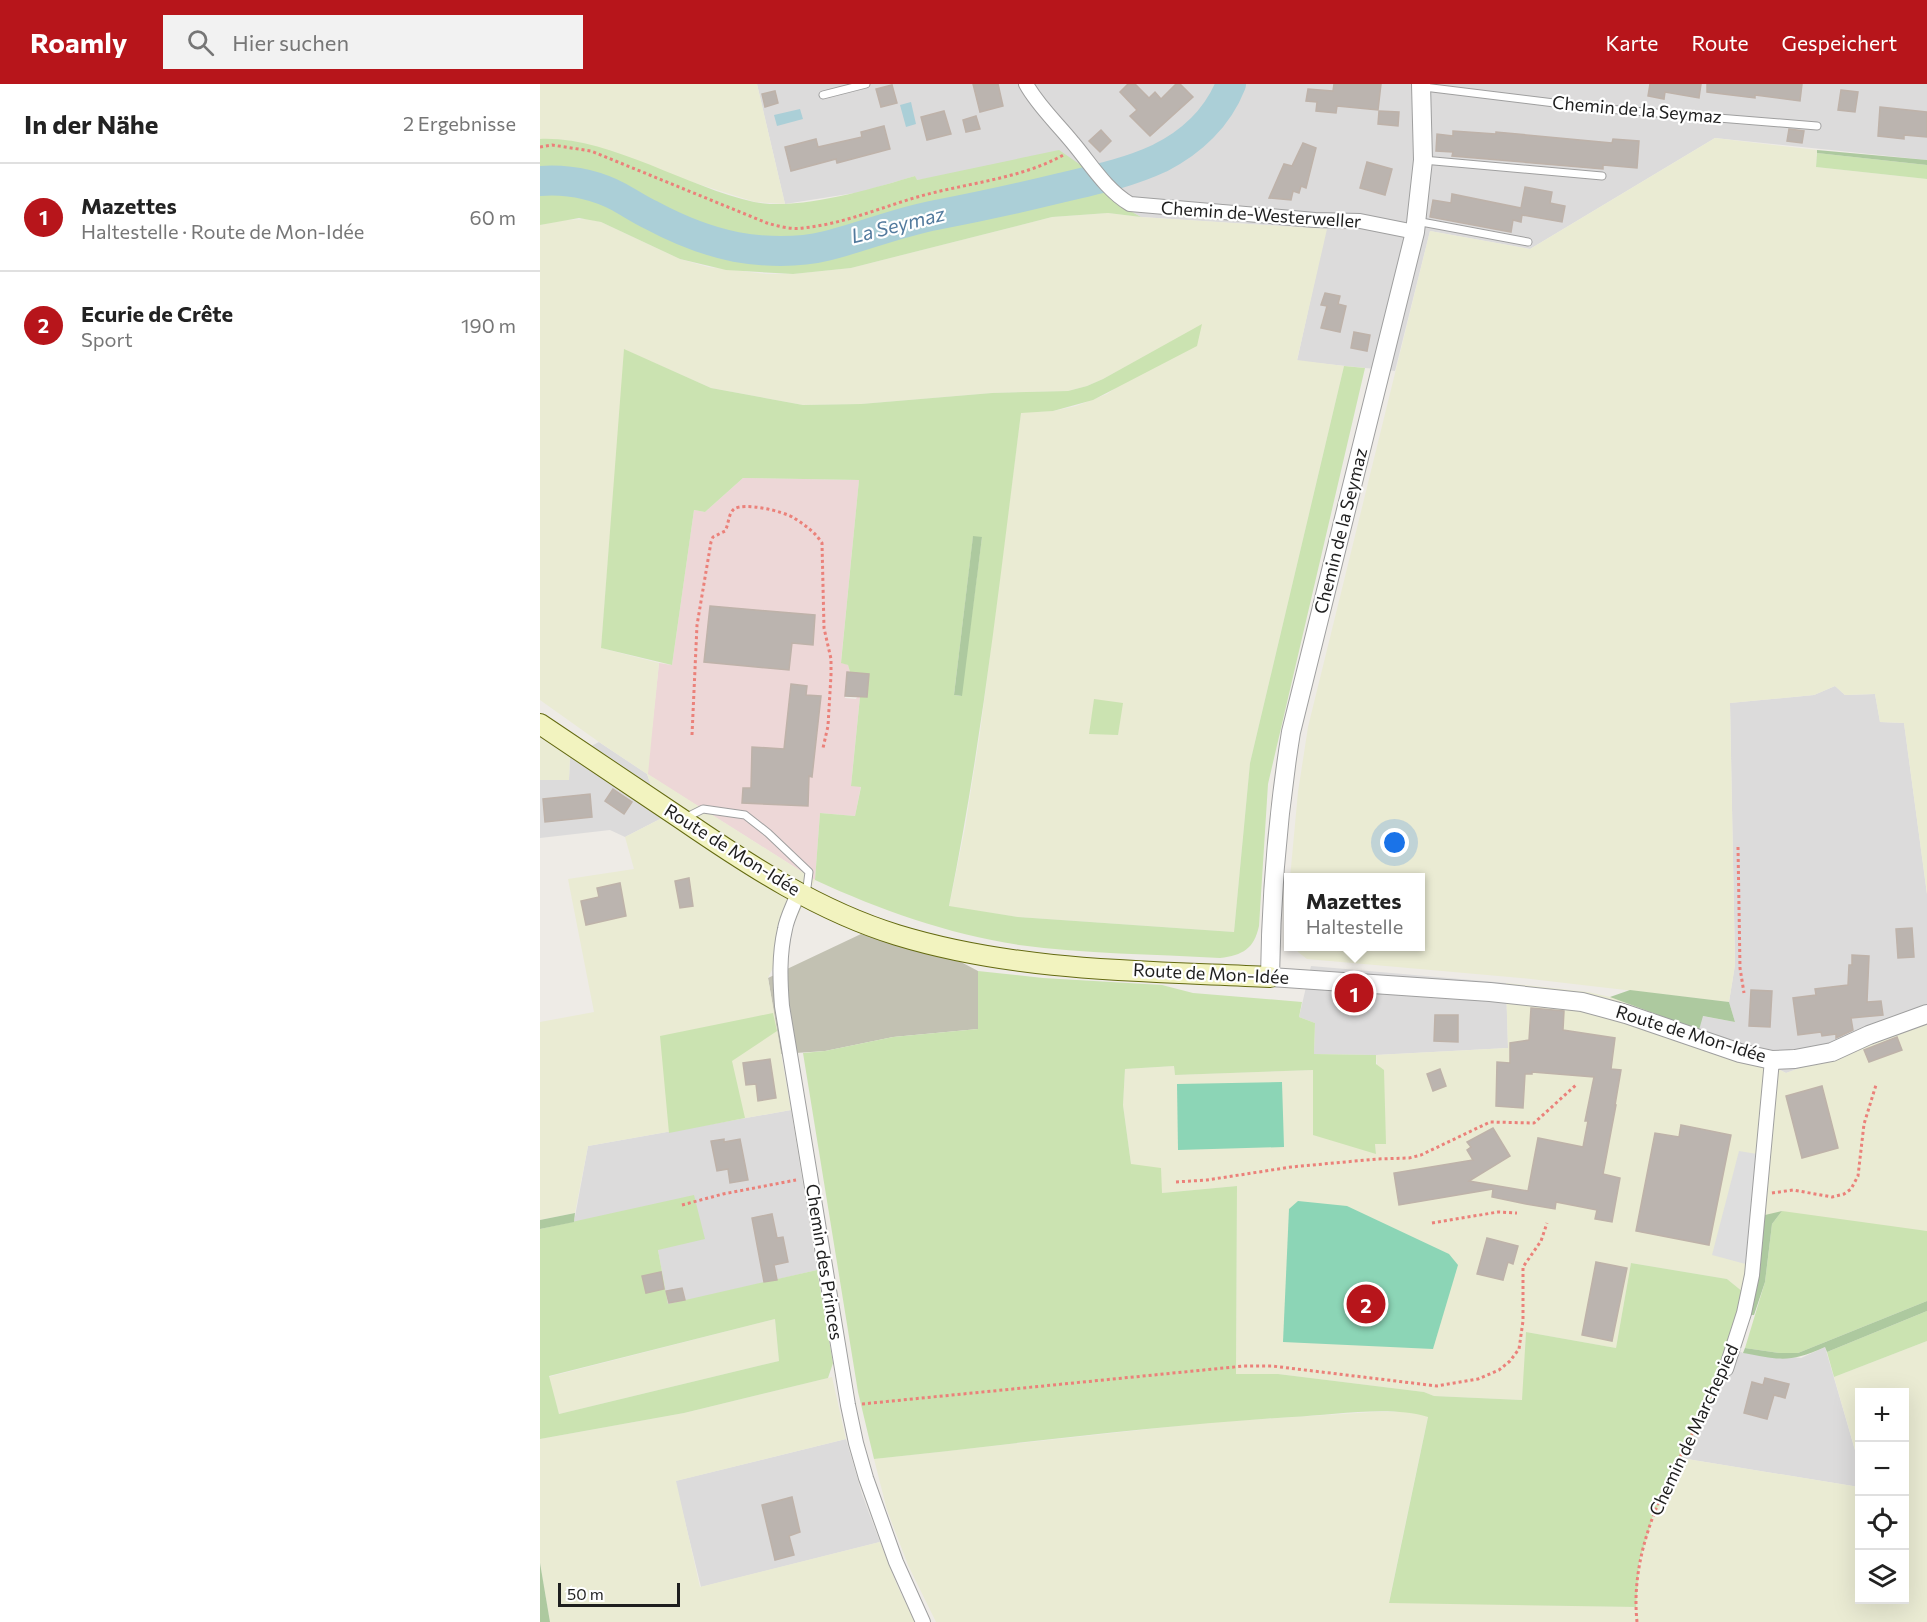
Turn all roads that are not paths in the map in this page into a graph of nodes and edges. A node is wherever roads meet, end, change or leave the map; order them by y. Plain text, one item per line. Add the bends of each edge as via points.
1 (866, 84) edge
2 (1026, 84) edge
3 (1421, 85) edge
4 (823, 95) dead end
5 (1817, 126) dead end
6 (1423, 160) junction
7 (1602, 176) dead end
8 (1416, 227) junction
9 (1528, 242) dead end
10 (540, 724) edge
11 (682, 820) junction
12 (802, 895) junction
13 (1270, 977) junction
14 (1927, 1014) edge
15 (1772, 1060) junction
16 (1726, 1369) road end
17 (923, 1622) edge

1 - 4 lane
2 - 8 street, Chemin de-Westerweller via 1094,169 1130,204
3 - 5 lane, Chemin de la Seymaz via 1595,108
3 - 6 street, Chemin de la Seymaz
6 - 7 lane
6 - 8 street, Chemin de la Seymaz
8 - 9 lane
8 - 13 street, Chemin de la Seymaz via 1291,732 1276,851
10 - 11 main road, Route de Mon-Idée
11 - 12 main road, Route de Mon-Idée
11 - 12 lane via 703,809 745,815 809,872
12 - 13 main road, Route de Mon-Idée via 896,935 1005,960 1080,968
12 - 17 street, Chemin des Princes via 785,927 780,972 810,1178 848,1406 866,1478 896,1562
13 - 15 street, Route de Mon-Idée via 1582,1002
14 - 15 street, Route de Mon-Idée via 1832,1052
15 - 16 street, Chemin de Marchepied via 1754,1260 1749,1293

